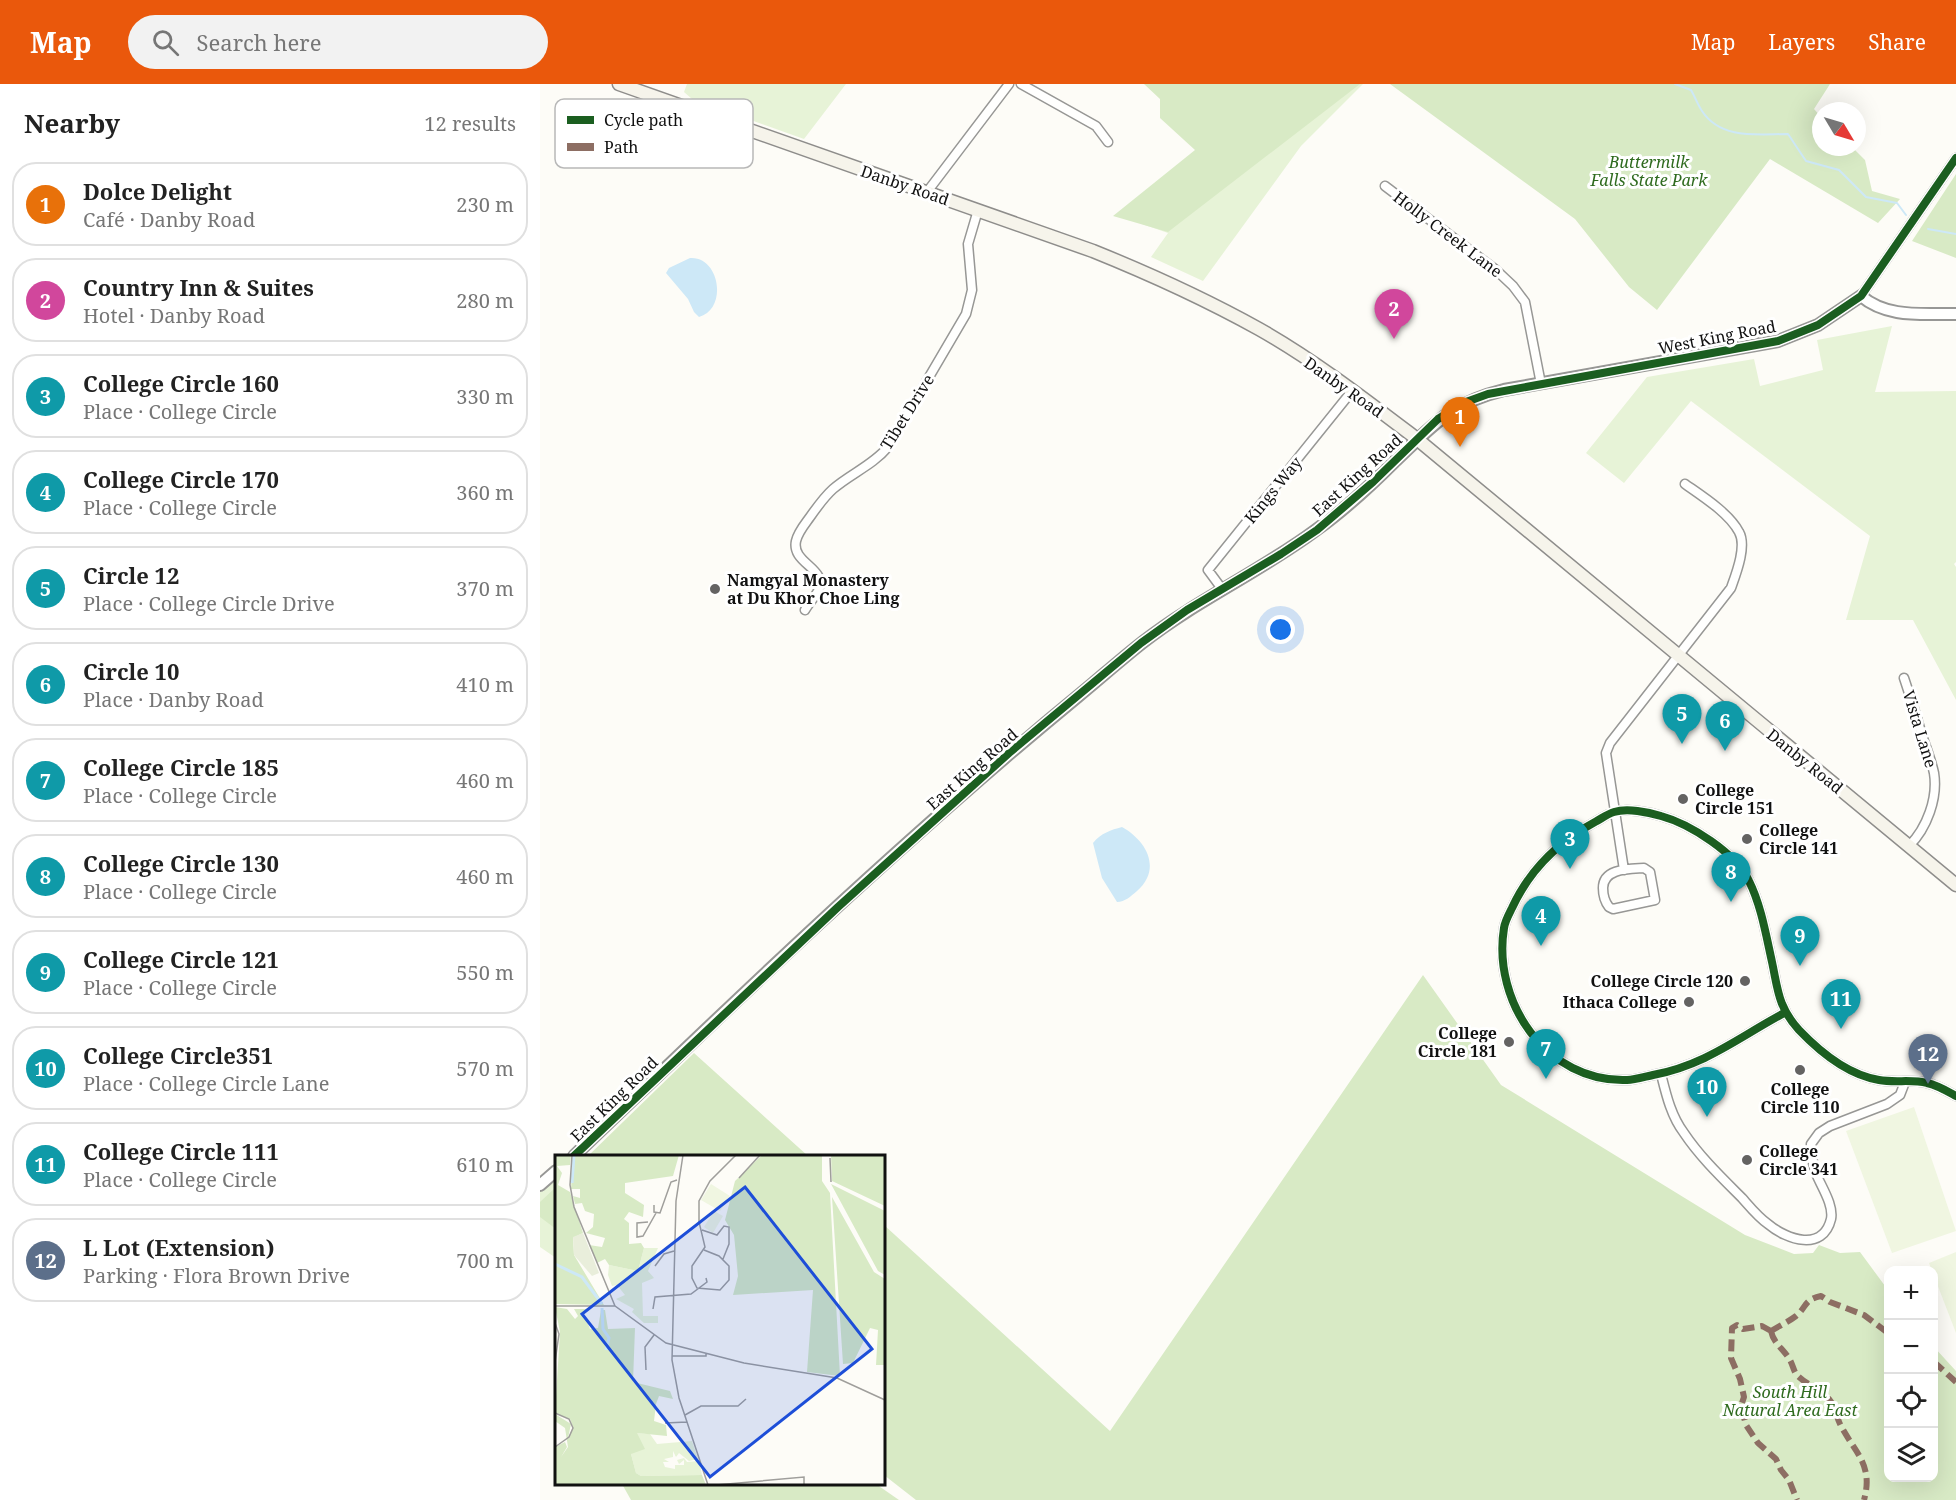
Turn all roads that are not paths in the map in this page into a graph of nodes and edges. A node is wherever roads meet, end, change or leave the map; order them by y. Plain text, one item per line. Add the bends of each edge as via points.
1 (619, 84) edge
2 (1009, 84) edge
3 (1021, 84) edge
4 (662, 99) edge
5 (753, 131) edge
6 (1108, 142) dead end
7 (1956, 158) edge
8 (1385, 186) dead end
9 (927, 192) junction
10 (978, 210) junction
11 (1861, 297) junction
12 (1956, 314) edge
13 (1541, 384) junction
14 (1352, 390) junction
15 (1417, 439) junction
16 (1685, 484) dead end
17 (1222, 589) junction
18 (805, 610) dead end
19 (1678, 656) junction
20 (1904, 678) dead end
21 (1614, 812) junction
22 (1908, 846) junction
23 (1624, 870) junction
24 (1956, 885) edge
25 (1786, 1012) junction
26 (1661, 1074) junction
27 (1905, 1082) junction
28 (1956, 1096) edge
29 (575, 1155) edge
30 (555, 1172) edge
31 (540, 1185) edge

1 - 4 main road, Danby Road
2 - 9 street
3 - 6 street via 1096,126
5 - 9 main road, Danby Road
7 - 11 street, West King Road
8 - 13 street, Holly Creek Lane via 1513,286 1525,302
9 - 10 main road, Danby Road
10 - 14 main road, Danby Road via 1162,279 1260,330
10 - 18 street, Tibet Drive via 968,244 970,301 955,335 888,447 832,490 799,535 795,549 798,556 819,576 820,583
11 - 12 street via 1894,312
11 - 13 street, West King Road via 1818,325 1778,341
13 - 15 street, West King Road via 1466,402 1438,419
14 - 15 main road, Danby Road
14 - 17 street, Kings Way via 1208,570
15 - 17 street, East King Road via 1317,530
15 - 19 main road, Danby Road
16 - 19 street via 1721,511 1740,533 1741,551 1731,588
17 - 29 street, East King Road via 1141,644 1009,753 855,891
19 - 21 street via 1610,743 1606,753
19 - 22 main road, Danby Road
20 - 22 street, Vista Lane via 1934,781 1928,815
21 - 23 street
21 - 25 street via 1662,816 1707,838 1730,856 1749,879 1768,940 1776,990
21 - 26 street via 1572,836 1544,858 1520,890 1504,926 1503,961 1508,991 1537,1043 1562,1063 1593,1077 1627,1080
22 - 24 main road, Danby Road
23 - 23 street via 1610,874 1603,884 1609,907 1655,900 1647,869
25 - 26 street via 1691,1066
25 - 27 street via 1799,1029 1852,1072
26 - 27 street via 1673,1115 1683,1133 1768,1225 1797,1240 1817,1239 1831,1218 1811,1144 1830,1126 1887,1104 1900,1095
27 - 28 street via 1925,1082
30 - 31 street

